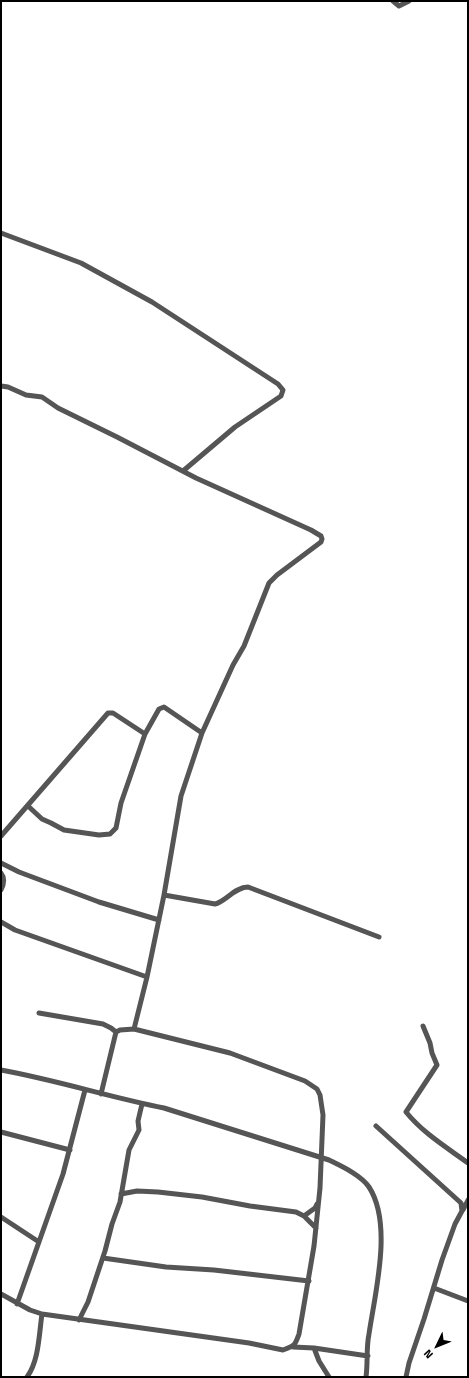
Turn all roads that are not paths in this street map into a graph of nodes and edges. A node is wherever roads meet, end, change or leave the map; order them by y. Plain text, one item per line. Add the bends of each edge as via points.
1 (392, 1) edge
2 (409, 1) edge
3 (1, 233) edge
4 (1, 386) edge
5 (183, 472) junction
6 (202, 733) junction
7 (146, 734) junction
8 (28, 806) junction
9 (1, 836) edge
10 (1, 863) edge
11 (1, 873) edge
12 (1, 890) edge
13 (164, 895) junction
14 (159, 920) junction
15 (1, 922) edge
16 (379, 937) dead end
17 (147, 977) junction
18 (39, 1013) dead end
19 (423, 1026) dead end
20 (134, 1029) junction
21 (116, 1032) junction
22 (1, 1070) edge
23 (85, 1090) junction
24 (101, 1094) junction
25 (142, 1104) junction
26 (376, 1126) dead end
27 (1, 1132) edge
28 (70, 1150) junction
29 (321, 1158) junction
30 (468, 1163) edge
31 (121, 1194) junction
32 (468, 1200) edge
33 (318, 1201) junction
34 (462, 1210) junction
35 (304, 1216) junction
36 (1, 1217) edge
37 (316, 1228) junction
38 (39, 1242) junction
39 (103, 1258) junction
40 (308, 1281) junction
41 (434, 1288) junction
42 (1, 1294) edge
43 (468, 1301) edge
44 (17, 1304) junction
45 (42, 1314) junction
46 (79, 1320) junction
47 (293, 1347) junction
48 (314, 1348) junction
49 (368, 1356) junction
50 (27, 1377) edge
51 (329, 1377) edge
52 (366, 1377) edge
53 (406, 1377) edge

1 - 2 street via 400,6
3 - 5 street via 81,263 152,302 278,384 283,390 280,396 235,427
4 - 5 street via 26,395 42,397 58,408
5 - 6 street via 311,530 322,539 269,583 244,646
6 - 7 street via 164,707 159,709
6 - 13 street via 181,796
7 - 8 street via 110,712
7 - 8 street via 121,803 116,828 110,834 64,830 42,819
8 - 9 street
10 - 14 street via 99,902
11 - 12 street
13 - 14 street
13 - 16 street via 215,904 243,887 248,887
14 - 17 street
15 - 17 street via 15,930
17 - 20 street
18 - 21 street via 103,1024
19 - 30 street via 437,1065 406,1112 436,1141
20 - 21 street
20 - 29 street via 230,1053 312,1085 320,1095 323,1115
21 - 24 street
22 - 23 street
23 - 24 street
23 - 28 street
24 - 25 street
25 - 29 street via 164,1108
25 - 31 street via 138,1121 139,1130 129,1150
26 - 34 street via 461,1203
27 - 28 street
28 - 38 street
29 - 33 street
29 - 49 street via 349,1170 368,1187 380,1218 379,1269 368,1336
31 - 35 street via 137,1191 202,1197 296,1212
31 - 39 street
32 - 34 street
33 - 35 street via 315,1208
33 - 37 street
34 - 41 street via 444,1253
35 - 37 street
36 - 38 street
37 - 40 street
38 - 44 street
39 - 40 street
39 - 46 street
40 - 47 street via 299,1334
41 - 43 street
41 - 53 street
42 - 44 street
44 - 45 street
45 - 46 street
45 - 50 street via 35,1357
46 - 47 street via 284,1350
47 - 48 street
48 - 49 street
48 - 51 street
49 - 52 street

